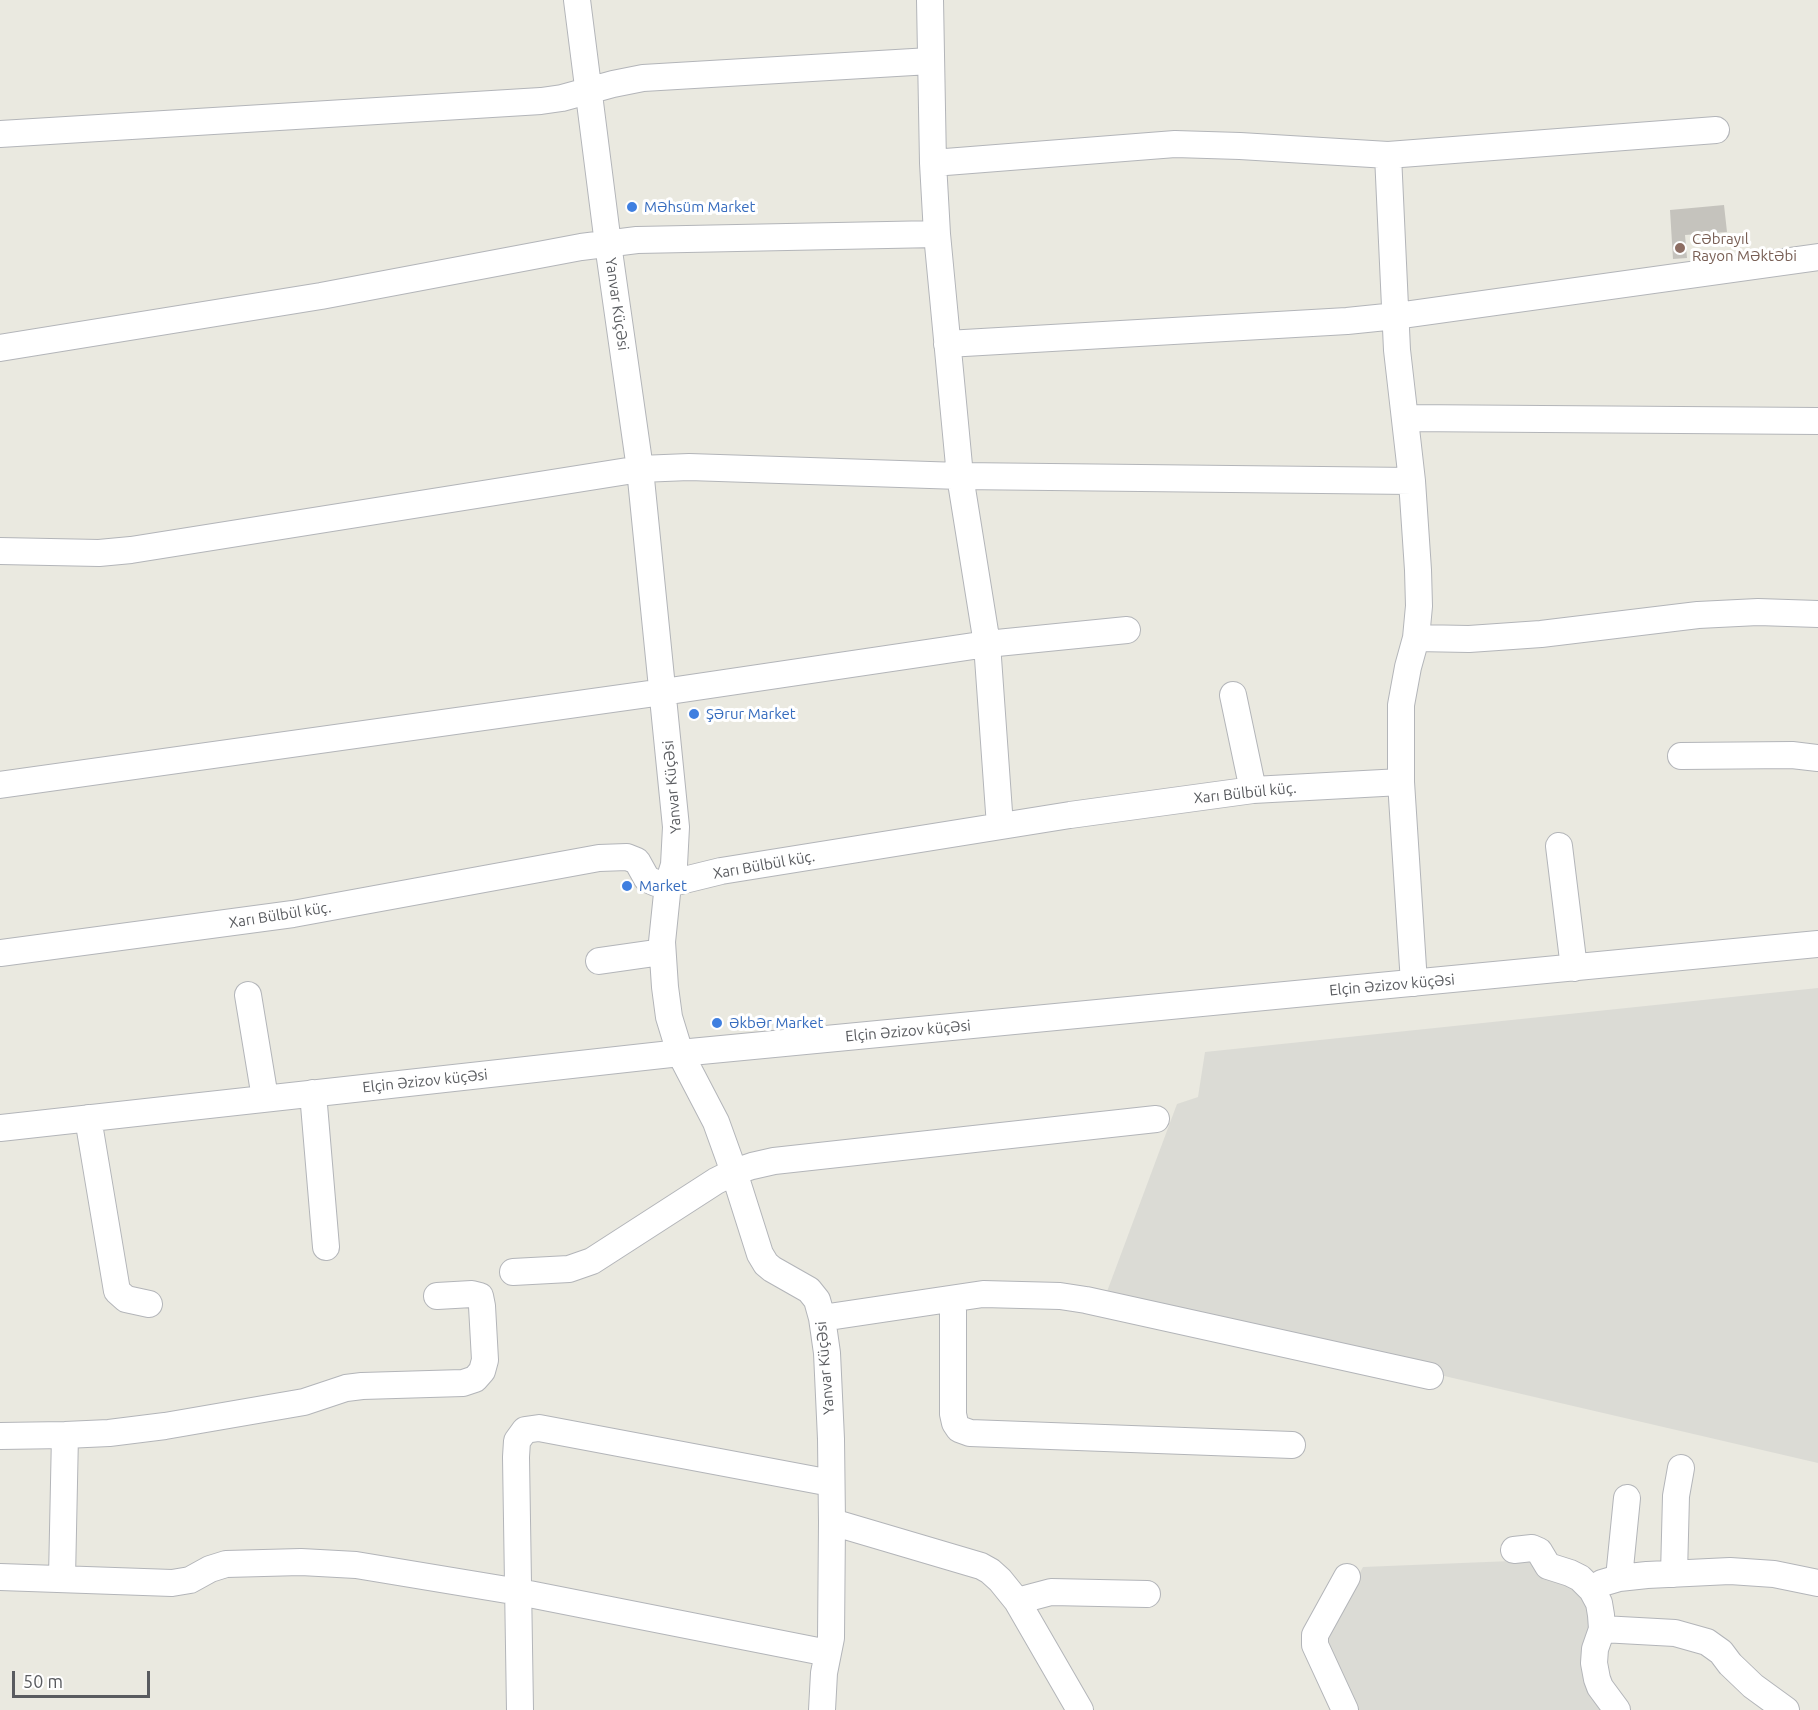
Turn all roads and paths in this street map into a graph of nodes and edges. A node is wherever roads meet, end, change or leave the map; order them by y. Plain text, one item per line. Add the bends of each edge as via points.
1 (577, 0) edge
2 (930, 0) edge
3 (930, 61) junction
4 (588, 92) junction
5 (1716, 130) dead end
6 (0, 134) edge
7 (1388, 155) junction
8 (933, 163) junction
9 (937, 234) junction
10 (608, 244) junction
11 (1818, 257) edge
12 (1396, 316) junction
13 (947, 344) junction
14 (0, 348) edge
15 (1405, 418) junction
16 (1818, 422) edge
17 (640, 469) junction
18 (960, 476) junction
19 (1412, 481) junction
20 (0, 550) edge
21 (1818, 614) edge
22 (1127, 630) dead end
23 (1416, 638) junction
24 (987, 645) junction
25 (663, 692) junction
26 (1233, 695) dead end
27 (1681, 756) dead end
28 (1818, 758) edge
29 (1401, 782) junction
30 (0, 785) edge
31 (1253, 790) junction
32 (1000, 826) junction
33 (1559, 846) dead end
34 (668, 884) junction
35 (1818, 944) edge
36 (662, 952) junction
37 (0, 953) edge
38 (599, 961) dead end
39 (1574, 968) junction
40 (1413, 983) junction
41 (248, 995) dead end
42 (680, 1053) junction
43 (313, 1093) junction
44 (265, 1098) junction
45 (88, 1118) junction
46 (1156, 1119) dead end
47 (0, 1128) edge
48 (734, 1172) junction
49 (326, 1247) dead end
50 (513, 1272) dead end
51 (437, 1296) dead end
52 (953, 1299) junction
53 (149, 1304) dead end
54 (822, 1318) junction
55 (1430, 1376) dead end
56 (0, 1436) edge
57 (65, 1436) junction
58 (1292, 1445) dead end
59 (1681, 1468) dead end
60 (831, 1482) junction
61 (1627, 1498) dead end
62 (832, 1522) junction
63 (1514, 1550) dead end
64 (1674, 1574) junction
65 (0, 1577) edge
66 (1347, 1577) dead end
67 (62, 1578) junction
68 (1618, 1578) junction
69 (1818, 1583) edge
70 (1592, 1590) junction
71 (519, 1592) junction
72 (1147, 1594) dead end
73 (1017, 1601) junction
74 (1602, 1629) junction
75 (828, 1653) junction
76 (520, 1710) edge
77 (822, 1710) edge
78 (1080, 1710) edge
79 (1345, 1710) edge
80 (1617, 1710) edge
81 (1786, 1710) edge

1 - 4 street, Yanvar Küçəsi
2 - 3 street
3 - 4 street via 643,78
3 - 8 street
4 - 6 street via 541,101
4 - 10 street, Yanvar Küçəsi
5 - 7 street
7 - 8 street via 1175,144
7 - 12 street
8 - 9 street
9 - 10 street via 637,240
9 - 13 street
10 - 14 street
10 - 17 street, Yanvar Küçəsi
11 - 12 street
12 - 13 street
12 - 15 street
13 - 18 street
15 - 16 street
15 - 19 street
17 - 18 street via 689,467
17 - 20 street via 131,550
17 - 25 street, Yanvar Küçəsi
18 - 19 street
18 - 24 street
19 - 23 street via 1419,606
21 - 23 street via 1698,615 1541,634
22 - 24 street
23 - 29 street via 1401,705
24 - 25 street
24 - 32 street
25 - 30 street
25 - 34 street, Yanvar Küçəsi via 676,827 674,865
26 - 31 street
27 - 28 street
29 - 31 street, Xarı Bülbül küç.
29 - 40 street
31 - 32 street, Xarı Bülbül küç.
32 - 34 street, Xarı Bülbül küç. via 721,871
33 - 39 street
34 - 36 street, Yanvar Küçəsi
34 - 37 street, Xarı Bülbül küç. via 647,879 637,861 627,857 599,858 293,914
35 - 39 street, Elçin Əzizov küçəsi
36 - 38 street
36 - 42 street, Yanvar Küçəsi via 669,1017
39 - 40 street, Elçin Əzizov küçəsi
40 - 42 street, Elçin Əzizov küçəsi
41 - 44 street
42 - 43 street, Elçin Əzizov küçəsi
42 - 48 street, Yanvar Küçəsi via 716,1122
43 - 44 street, Elçin Əzizov küçəsi
43 - 49 street
44 - 45 street, Elçin Əzizov küçəsi
45 - 47 street, Elçin Əzizov küçəsi
45 - 53 street via 117,1291 126,1299
46 - 48 street via 774,1161
48 - 50 street via 592,1261 569,1269
48 - 54 street, Yanvar Küçəsi via 765,1264 809,1290 817,1300
51 - 57 street via 480,1296 485,1360 475,1379 463,1383 346,1388 304,1402 208,1419
52 - 54 street
52 - 55 street via 1009,1294 1086,1300
52 - 58 street via 953,1414 959,1430
54 - 60 street, Yanvar Küçəsi
56 - 57 street
57 - 67 street
59 - 64 street via 1676,1496
60 - 62 street, Yanvar Küçəsi
60 - 71 street via 539,1428 525,1430 517,1441 516,1457
61 - 68 street
62 - 73 street via 981,1566 1000,1580
62 - 75 street, Yanvar Küçəsi
63 - 70 street via 1539,1551 1548,1566 1580,1578
64 - 68 street
64 - 69 street via 1730,1571
65 - 67 street
66 - 79 street via 1315,1635
67 - 71 street via 172,1583 190,1580 226,1564 300,1562 356,1565
68 - 70 street
70 - 74 street via 1599,1603
71 - 75 street
71 - 76 street
72 - 73 street via 1051,1592
73 - 78 street
74 - 80 street via 1594,1663 1600,1687
74 - 81 street via 1675,1633 1707,1642 1753,1686
75 - 77 street, Yanvar Küçəsi

